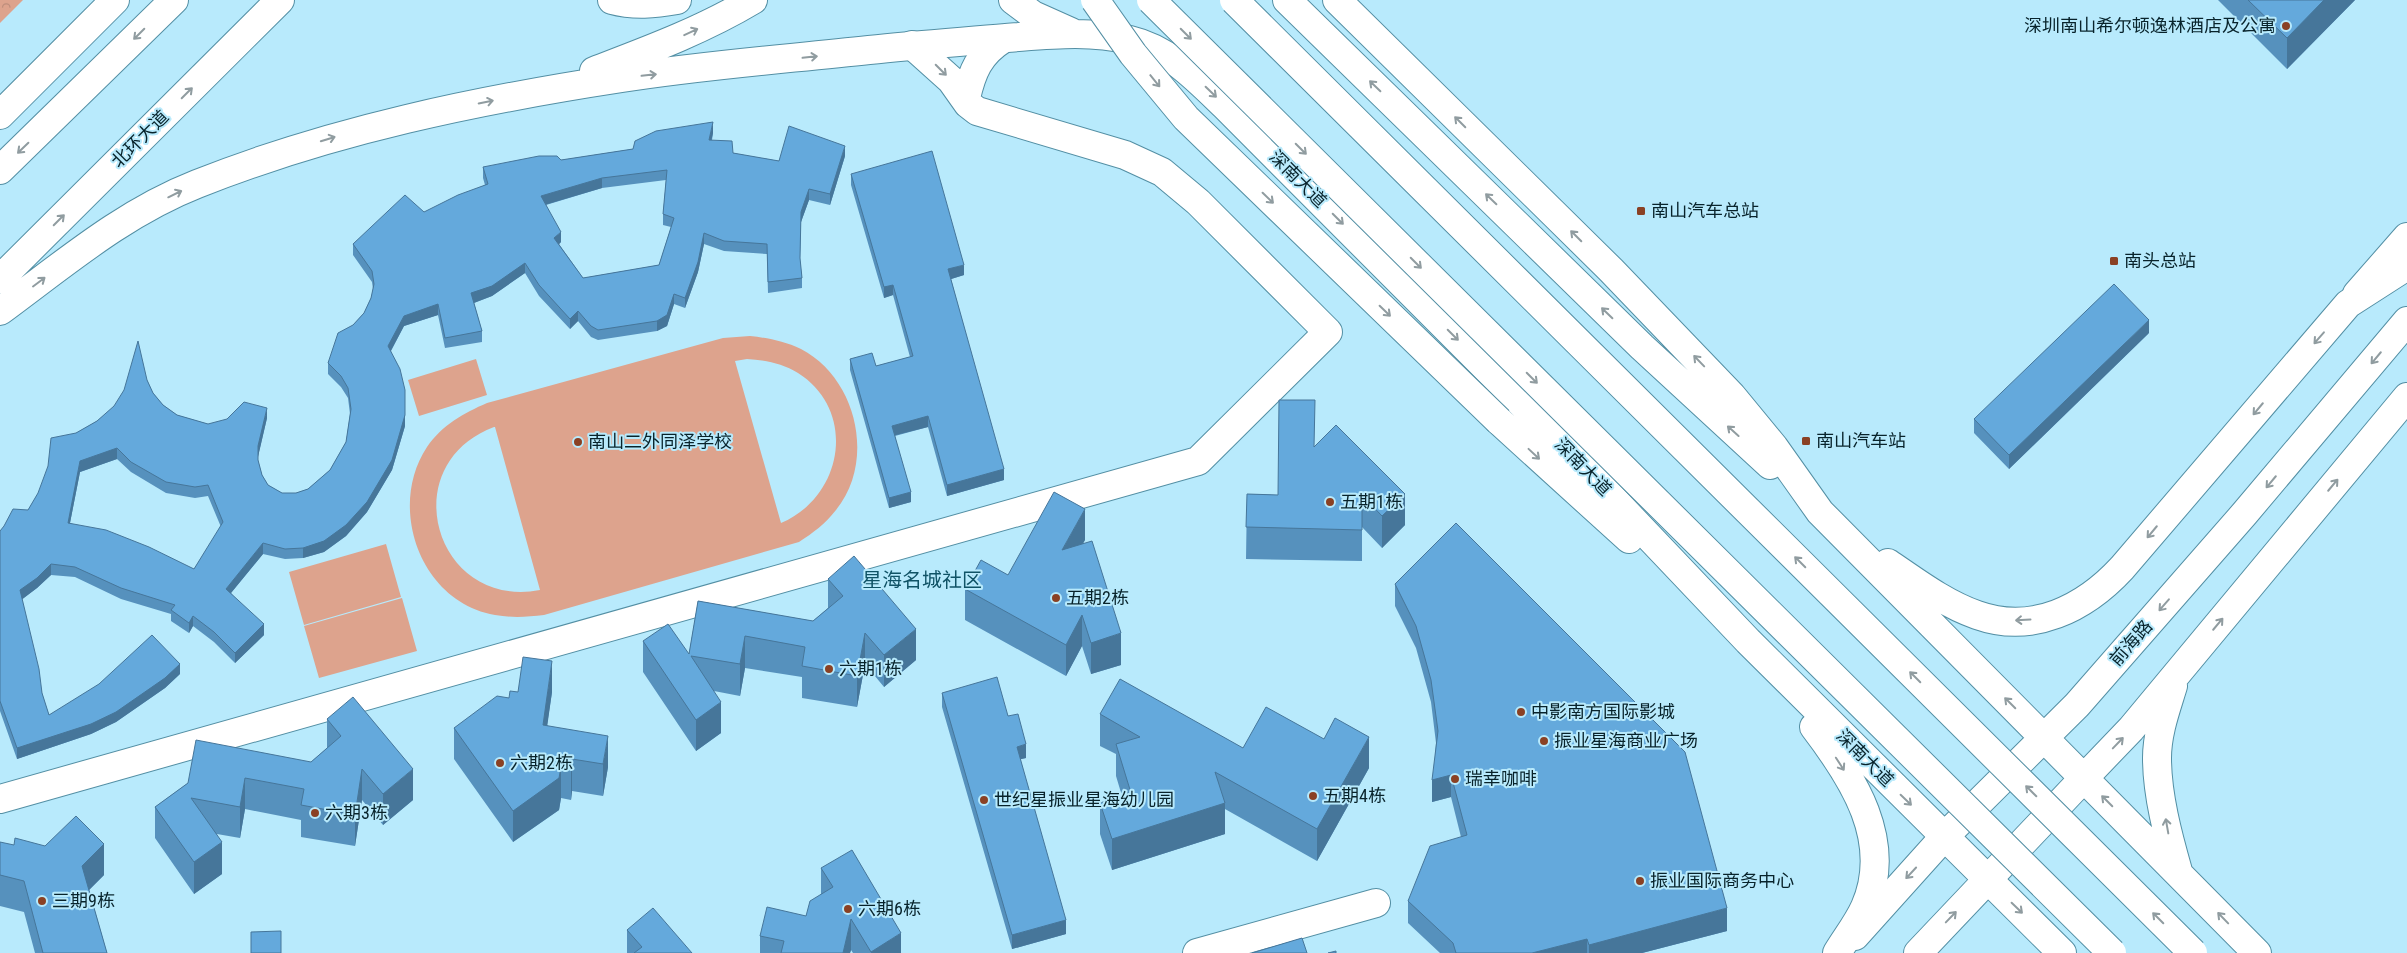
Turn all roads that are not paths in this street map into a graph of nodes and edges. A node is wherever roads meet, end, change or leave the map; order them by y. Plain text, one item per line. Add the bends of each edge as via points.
1 (105, 0) edge
2 (115, 0) edge
3 (174, 0) edge
4 (280, 0) edge
5 (612, 0) edge
6 (677, 0) edge
7 (753, 0) edge
8 (1013, 0) edge
9 (1095, 0) edge
10 (1151, 0) edge
11 (1234, 0) edge
12 (1287, 0) edge
13 (1337, 0) edge
14 (1074, 33) junction
15 (1003, 38) junction
16 (912, 46) junction
17 (531, 94) junction
18 (966, 98) junction
19 (0, 115) edge
20 (0, 170) edge
21 (2407, 237) edge
22 (2407, 266) edge
23 (0, 279) edge
24 (2348, 304) junction
25 (0, 311) edge
26 (2407, 320) edge
27 (2407, 397) edge
28 (1827, 518) junction
29 (1748, 641) junction
30 (2176, 675) junction
31 (2044, 738) junction
32 (2084, 778) junction
33 (0, 799) edge
34 (1944, 837) junction
35 (2179, 873) junction
36 (1987, 880) junction
37 (1376, 903) dead end
38 (1197, 953) edge
39 (1838, 953) edge
40 (1918, 953) edge
41 (2062, 953) edge
42 (2112, 953) edge
43 (2192, 953) edge
44 (2257, 953) edge

1 - 19 main road
2 - 19 main road
3 -> 20 main road
23 -> 4 main road, 北环大道
5 - 6 main road via 624,4 654,4
17 -> 7 main road via 665,44 728,16
8 - 14 main road via 1033,15
9 -> 29 main road, bridge via 1133,54 1186,118 1571,489
10 -> 42 main road, 深南大道, bridge
43 -> 11 main road, bridge
28 -> 12 main road via 1642,347
28 -> 13 main road via 1732,396 1611,270
14 - 15 main road
14 -> 29 main road, 深南大道 via 1132,40 1155,49 1177,62 1201,83 1540,422
15 - 16 main road
15 - 18 main road via 979,60
17 -> 16 main road via 624,77
16 -> 18 main road via 934,63
25 -> 17 main road via 132,215 194,185 341,135
18 - 33 main road via 977,111 1125,155 1162,172 1198,202 1328,332 1198,461
21 - 24 main road
22 - 24 main road
24 -> 28 main road via 2122,568 2102,589 2076,607 2027,621 2002,621 1978,616 1916,582
26 -> 31 main road, 前海路 via 2225,535 2077,705
30 -> 27 main road
31 -> 28 main road
29 -> 34 main road, 深南大道
29 -> 39 main road via 1832,750 1857,789 1867,814 1874,846 1874,876 1865,907
32 -> 30 main road
35 -> 30 main road via 2169,841 2157,758 2160,728
31 - 32 main road
31 - 34 main road, 前海路
35 -> 32 main road
32 - 36 main road
34 - 36 main road, 深南大道
34 -> 39 main road, 前海路
44 -> 35 main road
40 -> 36 main road
36 -> 41 main road, 深南大道
37 - 38 main road

